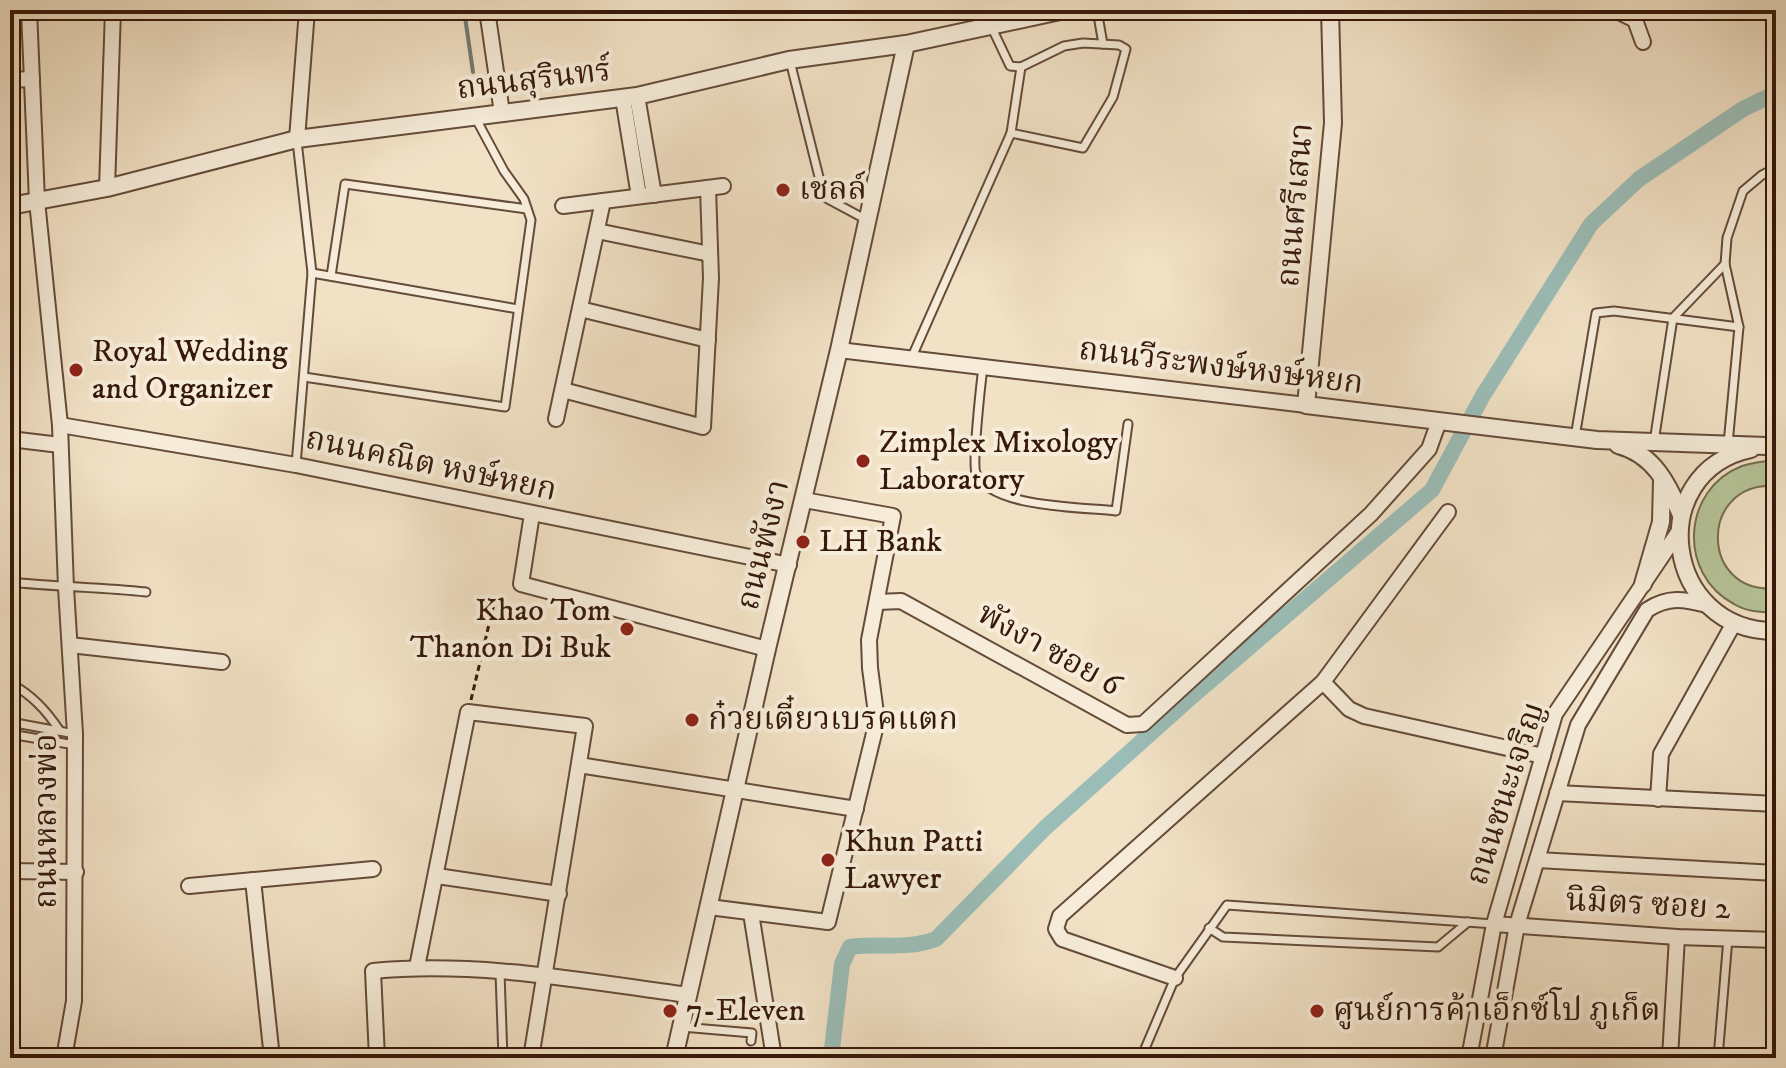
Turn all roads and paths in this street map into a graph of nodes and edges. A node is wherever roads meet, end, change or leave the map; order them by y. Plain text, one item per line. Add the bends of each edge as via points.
1 (29, 10) edge
2 (113, 10) edge
3 (307, 10) edge
4 (487, 10) edge
5 (1065, 10) edge
6 (1097, 10) edge
7 (1318, 10) edge
8 (1330, 10) edge
9 (1615, 10) edge
10 (991, 26) junction
11 (1332, 30) junction
12 (1643, 42) dead end
13 (906, 44) junction
14 (1103, 44) junction
15 (789, 60) junction
16 (1021, 67) junction
17 (32, 79) junction
18 (10, 80) edge
19 (630, 97) junction
20 (502, 113) junction
21 (474, 115) junction
22 (1011, 133) junction
23 (297, 139) junction
24 (1776, 168) edge
25 (107, 188) junction
26 (647, 196) junction
27 (37, 201) junction
28 (603, 201) junction
29 (10, 206) edge
30 (563, 206) dead end
31 (527, 209) junction
32 (867, 220) junction
33 (597, 231) junction
34 (710, 254) junction
35 (1725, 264) junction
36 (312, 273) junction
37 (331, 276) junction
38 (518, 309) junction
39 (580, 309) junction
40 (1673, 318) junction
41 (1739, 327) junction
42 (708, 340) junction
43 (839, 350) junction
44 (911, 359) junction
45 (983, 367) junction
46 (304, 377) junction
47 (563, 390) junction
48 (1306, 405) junction
49 (556, 419) dead end
50 (1444, 421) junction
51 (1128, 424) dead end
52 (60, 425) junction
53 (1575, 437) junction
54 (10, 439) edge
55 (1597, 440) junction
56 (1654, 442) junction
57 (1728, 444) junction
58 (60, 445) junction
59 (1771, 446) edge
60 (296, 465) junction
61 (1662, 476) junction
62 (804, 500) junction
63 (1448, 512) dead end
64 (532, 514) junction
65 (1680, 523) junction
66 (789, 565) junction
67 (10, 582) edge
68 (1643, 584) junction
69 (66, 588) junction
70 (146, 592) dead end
71 (495, 599) dead end
72 (877, 602) junction
73 (1707, 605) junction
74 (1734, 623) junction
75 (1776, 633) edge
76 (70, 645) junction
77 (767, 649) junction
78 (222, 662) dead end
79 (1323, 682) junction
80 (10, 683) edge
81 (468, 712) junction
82 (10, 722) edge
83 (60, 731) junction
84 (10, 734) edge
85 (75, 739) junction
86 (1543, 756) junction
87 (579, 765) junction
88 (737, 789) junction
89 (1557, 793) junction
90 (1658, 799) junction
91 (1776, 804) edge
92 (856, 809) junction
93 (1537, 860) junction
94 (373, 869) dead end
95 (10, 871) edge
96 (76, 872) junction
97 (1776, 873) edge
98 (437, 876) junction
99 (253, 880) junction
100 (189, 886) dead end
101 (559, 894) junction
102 (709, 907) junction
103 (751, 913) junction
104 (1468, 922) junction
105 (1494, 924) junction
106 (1517, 925) junction
107 (1209, 928) junction
108 (1677, 937) junction
109 (1728, 938) junction
110 (1776, 940) edge
111 (417, 967) junction
112 (500, 973) junction
113 (546, 976) junction
114 (1175, 978) junction
115 (688, 995) junction
116 (681, 1027) junction
117 (751, 1041) dead end
118 (10, 1057) edge
119 (17, 1058) edge
120 (64, 1058) edge
121 (272, 1058) edge
122 (377, 1058) edge
123 (503, 1058) edge
124 (531, 1058) edge
125 (674, 1058) edge
126 (774, 1058) edge
127 (1141, 1058) edge
128 (1469, 1058) edge
129 (1493, 1058) edge
130 (1670, 1058) edge
131 (1718, 1058) edge

1 - 17 street, ถนนหลวงพ่อ
2 - 25 street
3 - 23 street
4 - 20 street
5 - 10 street, ถนนสุรินทร์
6 - 14 lane
7 - 11 street
8 - 11 street, ถนนศรีเสนา
9 - 12 street via 1635,20
10 - 13 street, ถนนสุรินทร์
10 - 16 lane via 1010,66
11 - 48 street, ถนนศรีเสนา via 1333,123
13 - 15 street, ถนนสุรินทร์
13 - 32 street, ถนนพังงา
14 - 16 lane via 1064,46
14 - 22 lane via 1126,49 1113,97 1083,148
15 - 19 street, ถนนสุรินทร์
15 - 32 lane via 824,197
16 - 22 lane
17 - 18 street
17 - 27 street, ถนนหลวงพ่อ
19 - 20 street, ถนนสุรินทร์
19 - 26 street
20 - 21 street, ถนนสุรินทร์
21 - 23 street, ถนนสุรินทร์
21 - 31 lane
22 - 44 lane
23 - 25 street, ถนนสุรินทร์
23 - 36 lane
24 - 35 lane via 1743,191 1727,238
25 - 27 street, ถนนสุรินทร์
26 - 28 street
26 - 34 street via 715,187
27 - 29 street, ถนนสุรินทร์
27 - 52 street, ถนนหลวงพ่อ
28 - 30 street
28 - 33 street
31 - 37 lane via 345,184
31 - 38 lane via 531,220
32 - 43 street, ถนนพังงา
33 - 34 street
33 - 39 street
34 - 42 street
35 - 40 lane
35 - 41 lane
36 - 37 lane
36 - 46 lane
37 - 38 lane
38 - 46 lane via 505,407
39 - 42 street
39 - 47 street
40 - 41 lane
40 - 53 lane via 1596,313
40 - 56 lane
41 - 57 lane
42 - 47 street via 703,427
43 - 44 street, ถนนวีระพงษ์หงษ์หยก
43 - 62 street, ถนนพังงา
44 - 45 street, ถนนวีระพงษ์หงษ์หยก
45 - 48 street, ถนนวีระพงษ์หงษ์หยก
45 - 51 lane via 975,471 987,488 1010,498 1116,511
46 - 60 lane
47 - 49 street
48 - 50 street, ถนนวีระพงษ์หงษ์หยก
50 - 53 street, ถนนวีระพงษ์หงษ์หยก
50 - 72 street, พังงา ซอย 6 via 1429,449 1371,514 1143,724 1127,725 901,601
52 - 58 street, ถนนหลวงพ่อ
52 - 60 street, ถนนคณิต หงษ์หยก
53 - 55 street, ถนนวีระพงษ์หงษ์หยก
54 - 58 street
55 - 56 street, ถนนวีระพงษ์หงษ์หยก
55 - 61 street, ถนนวีระพงษ์หงษ์หยก via 1646,457
56 - 57 street, ถนนวีระพงษ์หงษ์หยก
57 - 59 street, ถนนวีระพงษ์หงษ์หยก
58 - 69 street, ถนนหลวงพ่อ
59 - 65 street via 1739,451 1708,471 1690,495
60 - 64 street, ถนนคณิต หงษ์หยก
61 - 65 street, ถนนวีระพงษ์หงษ์หยก
61 - 68 street via 1661,522
62 - 66 street, ถนนพังงา
62 - 72 street via 893,516
63 - 79 street
64 - 66 street, ถนนคณิต หงษ์หยก
64 - 77 street via 521,584
65 - 68 street, ถนนชนะเจริญ
65 - 73 street, ถนนวีระพงษ์หงษ์หยก via 1680,553 1690,581
66 - 77 street, ถนนพังงา
67 - 69 lane
68 - 86 street, ถนนชนะเจริญ via 1555,714
69 - 70 lane
69 - 76 street, ถนนหลวงพ่อ
71 - 81 path
72 - 92 street via 869,640 877,721
73 - 74 street
73 - 89 street, ถนนชนะเจริญ via 1662,600 1647,610 1578,725
74 - 75 street
74 - 90 street via 1661,754
76 - 78 street
76 - 85 street, ถนนหลวงพ่อ
77 - 88 street, ถนนพังงา
79 - 86 street via 1349,709 1364,716
79 - 114 street via 1060,916 1056,929 1062,939
80 - 83 lane via 45,709
81 - 87 street via 585,726
81 - 98 street
82 - 83 lane
83 - 85 lane
84 - 85 lane
85 - 96 street, ถนนหลวงพ่อ
86 - 105 street, ถนนชนะเจริญ
87 - 88 street
87 - 101 street
88 - 92 street
88 - 102 street, ถนนพังงา
89 - 90 street
89 - 93 street, ถนนชนะเจริญ
90 - 91 street
92 - 103 street via 828,922
93 - 97 street
93 - 106 street, ถนนชนะเจริญ
94 - 99 street
95 - 96 street
96 - 120 street, ถนนหลวงพ่อ via 74,1001
98 - 101 street
98 - 111 street
99 - 100 street
99 - 121 street
101 - 113 street
102 - 103 street
102 - 115 street, ถนนพังงา
103 - 126 street
104 - 105 lane
104 - 107 lane via 1227,905
104 - 107 lane via 1438,947 1223,937
105 - 106 street, นิมิตร ซอย 2
105 - 128 street, ถนนชนะเจริญ
106 - 108 street, นิมิตร ซอย 2
106 - 129 street, ถนนชนะเจริญ
107 - 114 lane
108 - 109 street, นิมิตร ซอย 2
108 - 130 street
109 - 110 street, นิมิตร ซอย 2
109 - 131 lane
111 - 112 street
111 - 122 street via 373,971
112 - 113 street
112 - 123 lane
113 - 115 street
113 - 124 street
114 - 127 lane
115 - 116 street, ถนนพังงา
116 - 117 lane via 752,1033
116 - 125 street, ถนนพังงา
118 - 119 street

